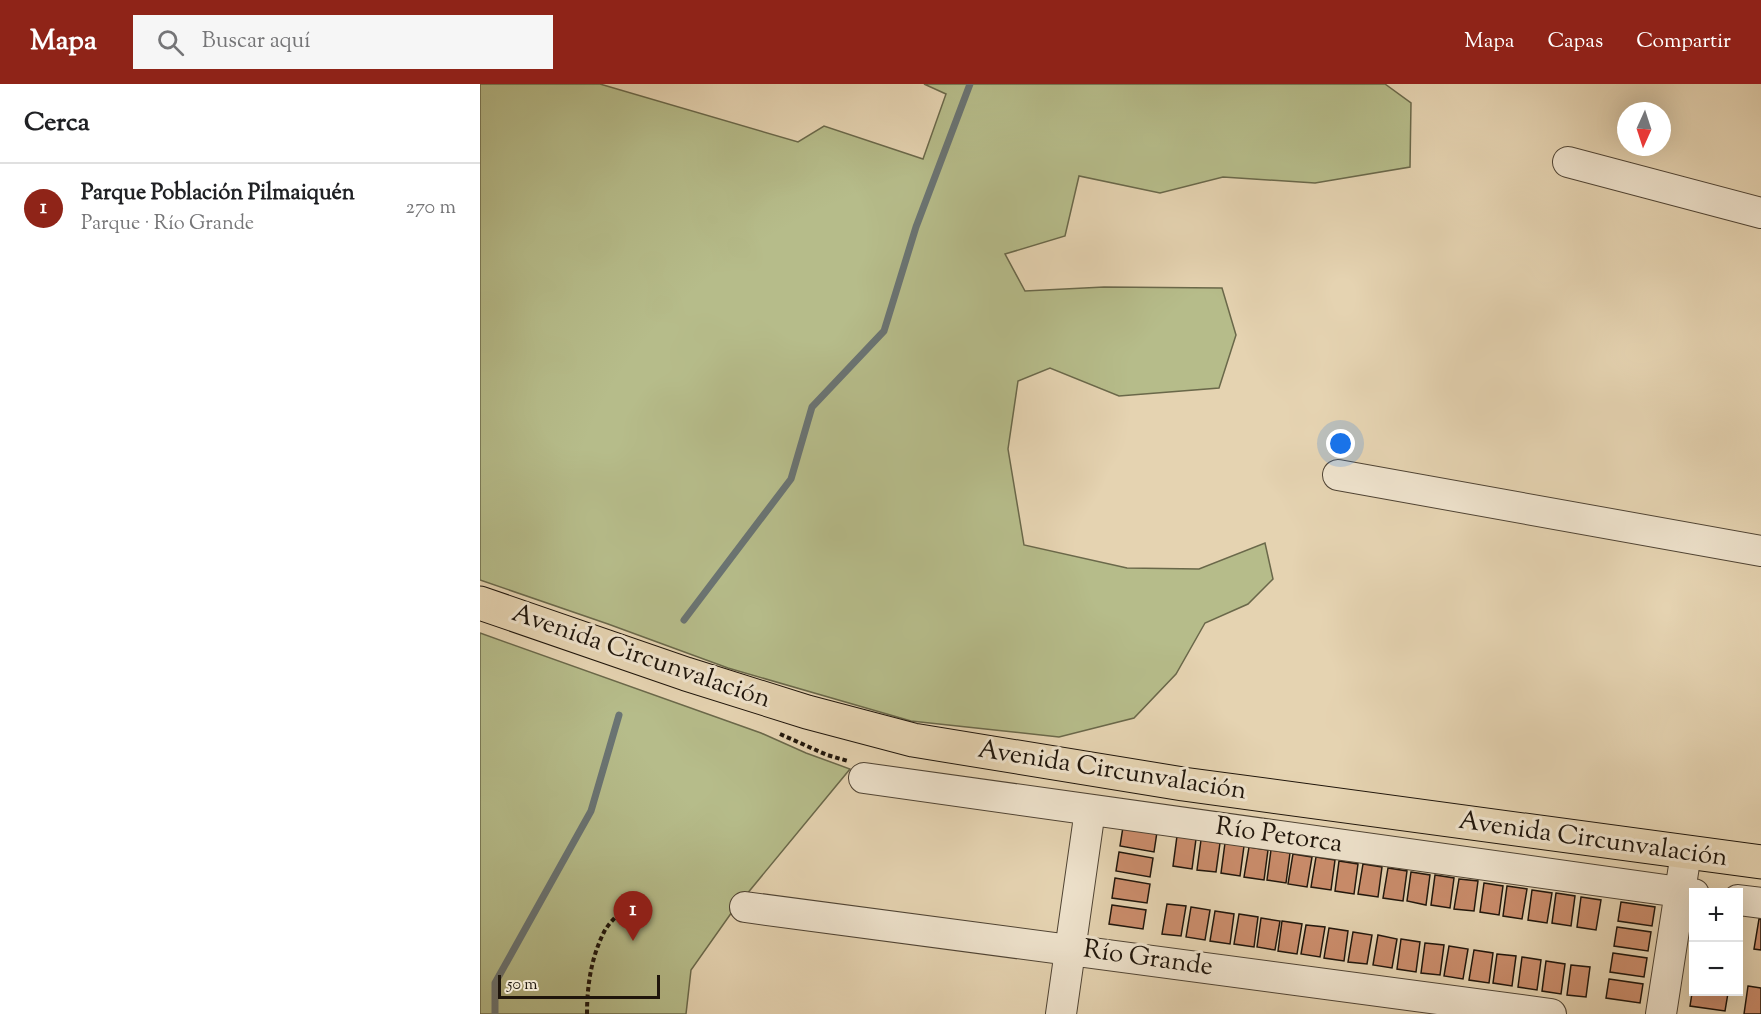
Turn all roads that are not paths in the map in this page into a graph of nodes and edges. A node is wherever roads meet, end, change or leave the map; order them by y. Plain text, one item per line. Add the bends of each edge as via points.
1 (1568, 162) dead end
2 (1761, 213) edge
3 (1338, 475) dead end
4 (1761, 550) edge
5 (480, 603) edge
6 (864, 778) dead end
7 (1090, 810) junction
8 (1686, 853) junction
9 (1761, 862) edge
10 (1687, 893) edge
11 (1743, 901) edge
12 (1761, 903) edge
13 (745, 907) dead end
14 (1070, 949) junction
15 (1061, 1014) edge
16 (1551, 1014) edge
17 (1660, 1014) edge

1 - 2 street
3 - 4 street
5 - 8 main road, Avenida Circunvalación via 796,709 913,740 1183,784
6 - 7 street, Río Petorca
7 - 10 street, Río Petorca
7 - 14 street
8 - 9 main road, Avenida Circunvalación
8 - 10 street
10 - 17 street
11 - 12 street
13 - 14 street, Río Grande
14 - 15 street
14 - 16 street, Río Grande

